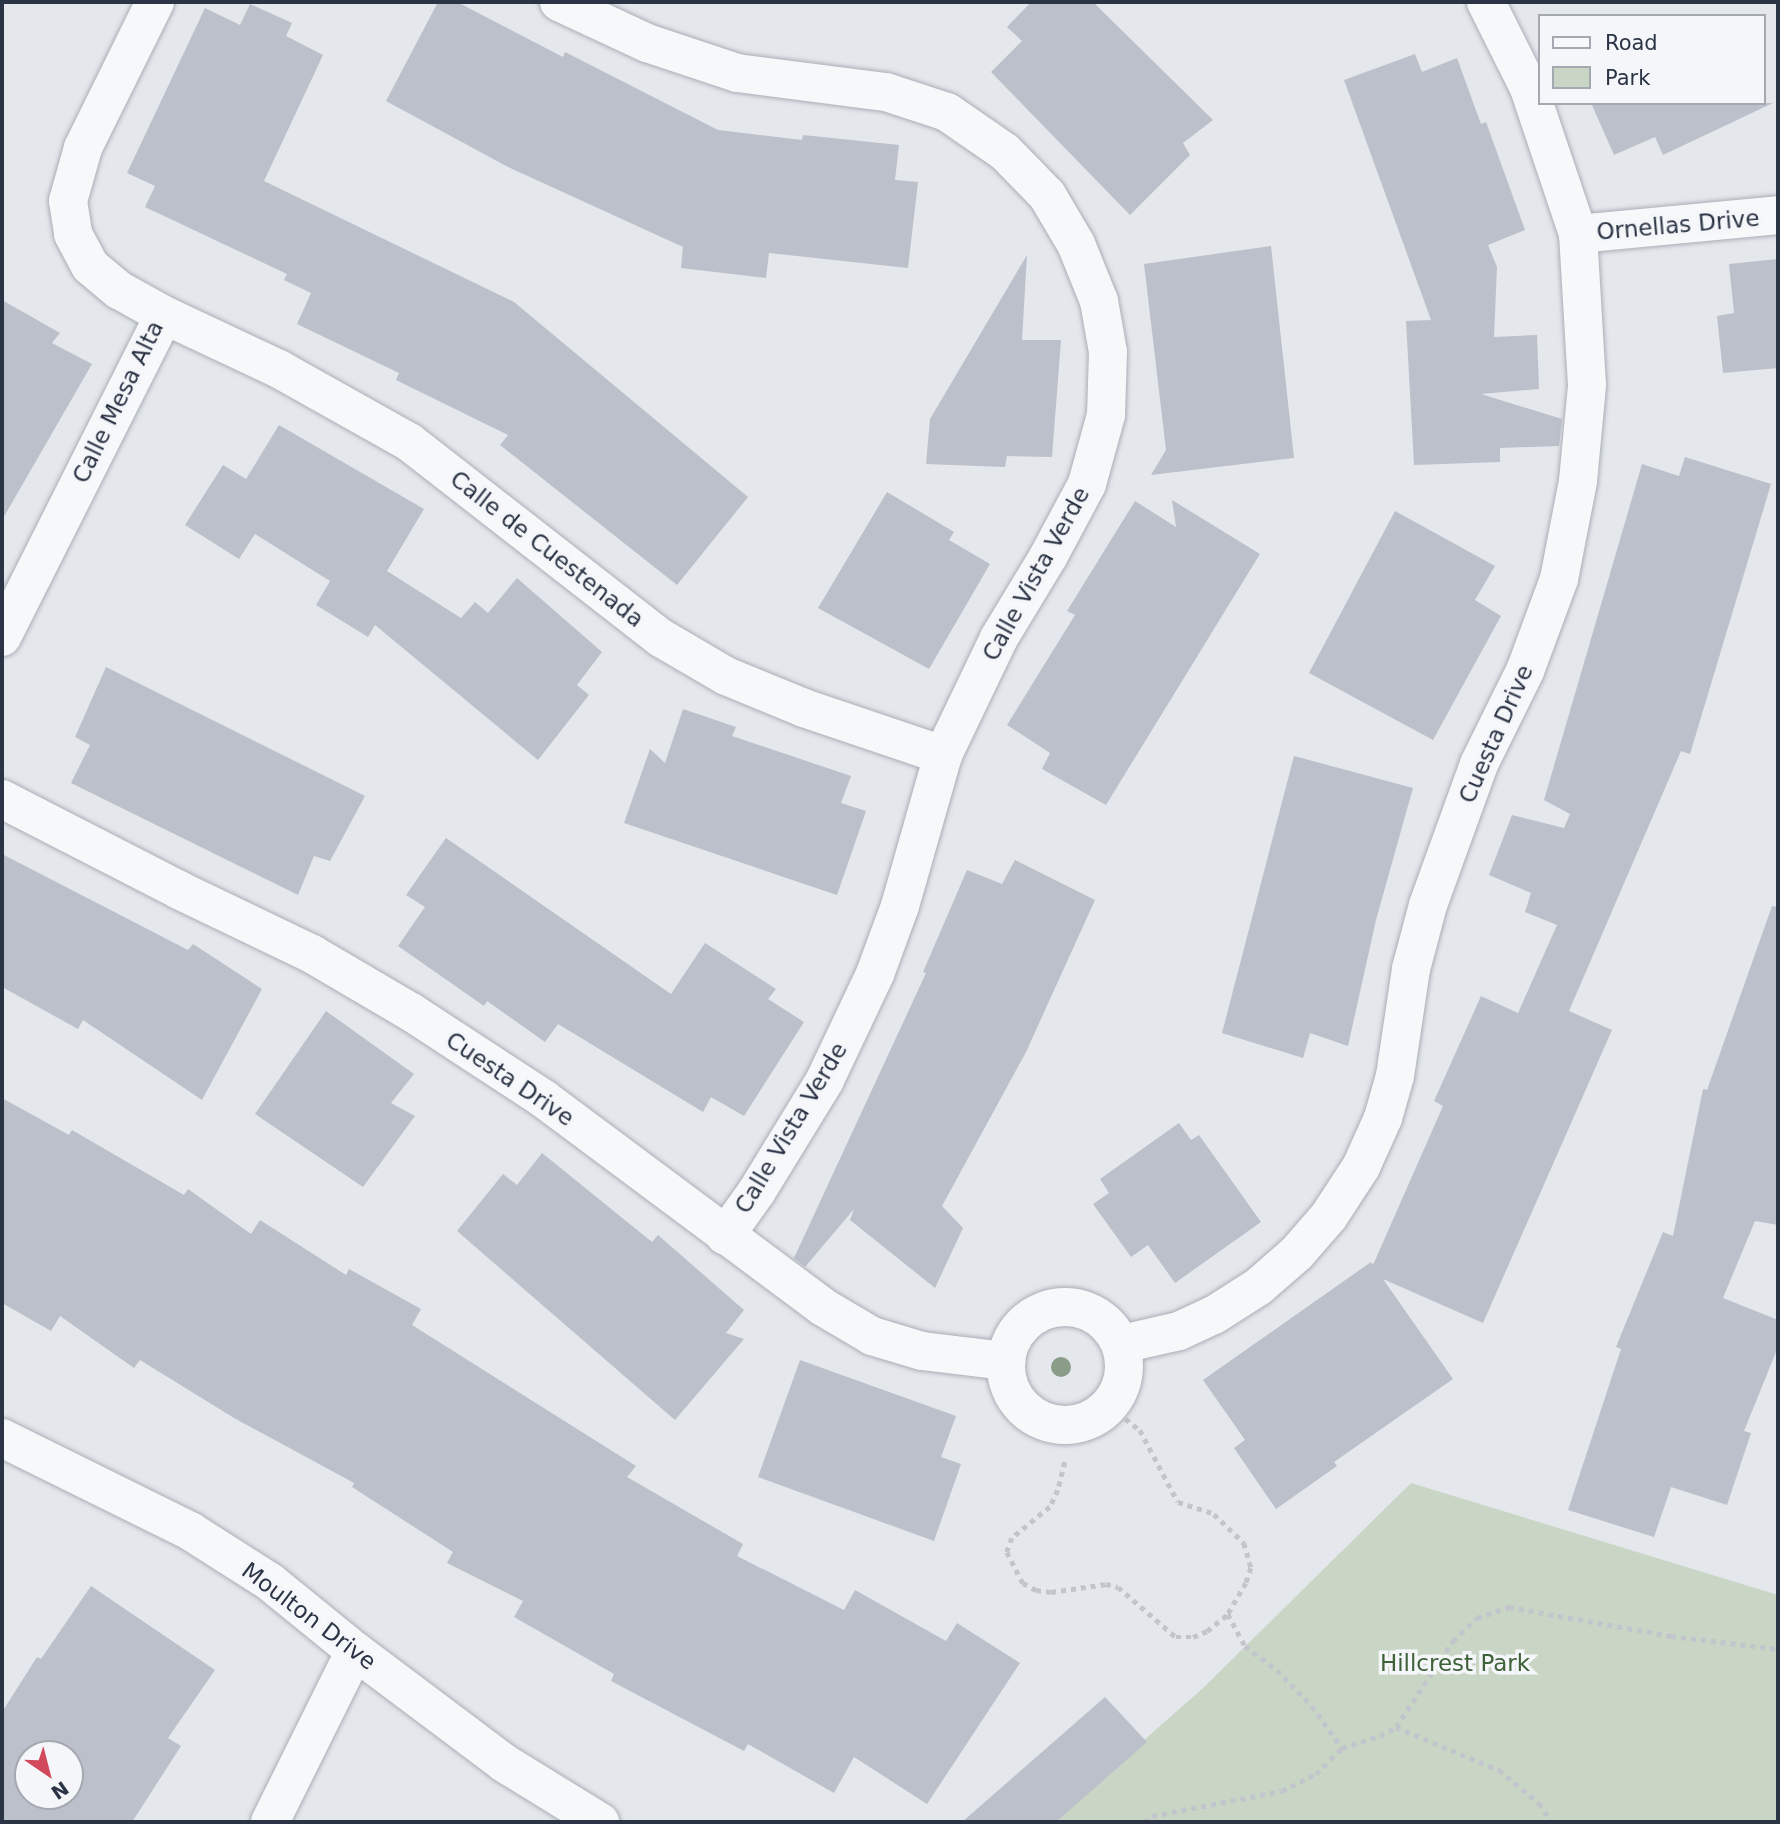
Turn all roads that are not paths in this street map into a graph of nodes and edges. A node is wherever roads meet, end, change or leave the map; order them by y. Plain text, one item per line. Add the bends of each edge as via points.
1 (155, 2) edge
2 (559, 2) edge
3 (1486, 2) edge
4 (1778, 215) edge
5 (1578, 234) junction
6 (164, 315) junction
7 (2, 637) edge
8 (943, 755) junction
9 (2, 799) edge
10 (724, 1236) junction
11 (1122, 1344) junction
12 (1006, 1361) junction
13 (2, 1438) edge
14 (355, 1651) junction
15 (270, 1822) edge
16 (600, 1822) edge

1 - 6 street, Calle Mesa Alta via 83,148 68,201 73,234 90,266
2 - 8 street, Calle Vista Verde via 648,43 737,73 886,92 947,111 1005,152 1047,195 1076,244 1102,314 1108,352 1106,415 1087,484 999,638
3 - 5 street, Cuesta Drive via 1529,88
4 - 5 street, Ornellas Drive
5 - 11 street, Cuesta Drive via 1587,385 1578,481 1559,579 1525,671 1479,764 1428,905 1383,1118 1361,1167 1329,1216 1297,1253 1258,1287 1179,1331
6 - 7 street, Calle Mesa Alta
6 - 8 street, Calle de Cuestenada via 279,369 409,442 661,638 715,669 804,708
8 - 10 street, Calle Vista Verde via 900,906 875,974 825,1080
9 - 10 street, Cuesta Drive via 312,954 411,1012 544,1099
10 - 12 street, Cuesta Drive via 872,1336 922,1351
11 - 12 street via 1106,1322 1083,1308 1057,1307 1032,1316 1014,1335
11 - 12 street via 1126,1366 1122,1388 1110,1406 1089,1421 1065,1426 1041,1421 1021,1407 1008,1385
13 - 14 street, Moulton Drive via 190,1531 270,1582
14 - 15 street
14 - 16 street, Moulton Drive via 504,1763

